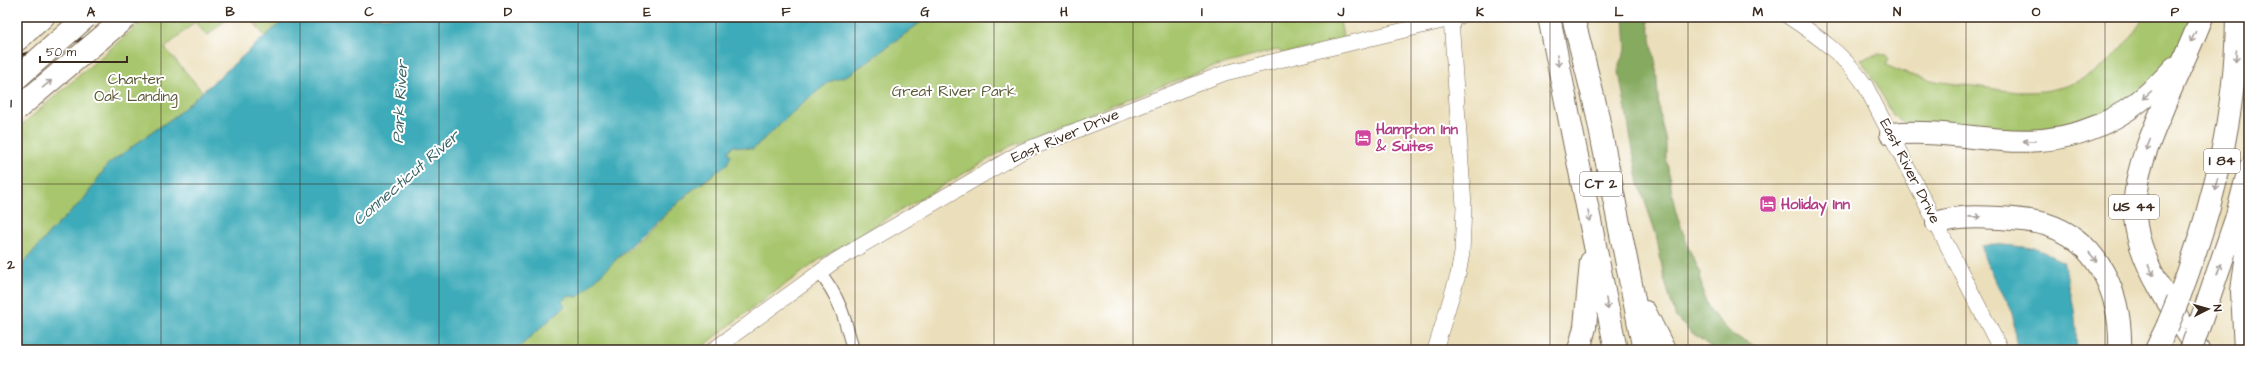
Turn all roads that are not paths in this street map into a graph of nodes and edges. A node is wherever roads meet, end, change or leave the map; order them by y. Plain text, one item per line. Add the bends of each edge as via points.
1 (21, 17) edge
2 (43, 17) edge
3 (86, 17) edge
4 (126, 17) edge
5 (1573, 17) edge
6 (1789, 17) edge
7 (2202, 17) edge
8 (2238, 17) edge
9 (1455, 18) edge
10 (1550, 20) edge
11 (17, 21) edge
12 (17, 40) edge
13 (2183, 57) junction
14 (17, 78) edge
15 (17, 109) edge
16 (1891, 134) junction
17 (2249, 169) edge
18 (1936, 223) junction
19 (2249, 238) edge
20 (1594, 239) junction
21 (1622, 242) junction
22 (820, 272) junction
23 (2195, 344) edge
24 (713, 350) edge
25 (853, 350) edge
26 (1435, 350) edge
27 (1580, 350) edge
28 (1616, 350) edge
29 (1630, 350) edge
30 (1644, 350) edge
31 (1664, 350) edge
32 (2001, 350) edge
33 (2120, 350) edge
34 (2156, 350) edge
35 (2245, 350) edge

1 - 11 highway
2 - 12 highway
3 - 14 highway, bridge
15 -> 4 highway, bridge
5 - 21 highway via 1596,108
5 - 29 highway, CT 2
6 - 16 street, East River Drive via 1827,44 1852,67
7 -> 13 highway, US 44
8 -> 34 highway, I 84, bridge via 2232,95 2221,164 2207,217 2178,300
9 - 22 street, East River Drive via 1237,70 1188,86 1045,142 997,165
9 - 26 street via 1464,228 1458,275
10 -> 20 highway, CT 2
13 -> 16 highway via 2163,81 2134,106 2101,124 2067,137 2025,141 1935,133
13 -> 23 highway, US 44 via 2140,166 2134,208 2137,236 2143,253 2156,281
16 - 18 street, East River Drive
23 -> 17 highway, I 84 via 2236,219
18 - 32 street, East River Drive
18 -> 33 highway via 1972,217 2028,220 2052,227 2074,239 2096,260 2111,286 2119,321
19 - 35 highway via 2242,291
20 - 27 highway via 1585,327
20 -> 28 highway, CT 2
21 - 30 highway
21 - 31 highway via 1646,315
22 - 24 street, East River Drive
22 - 25 street via 840,303

